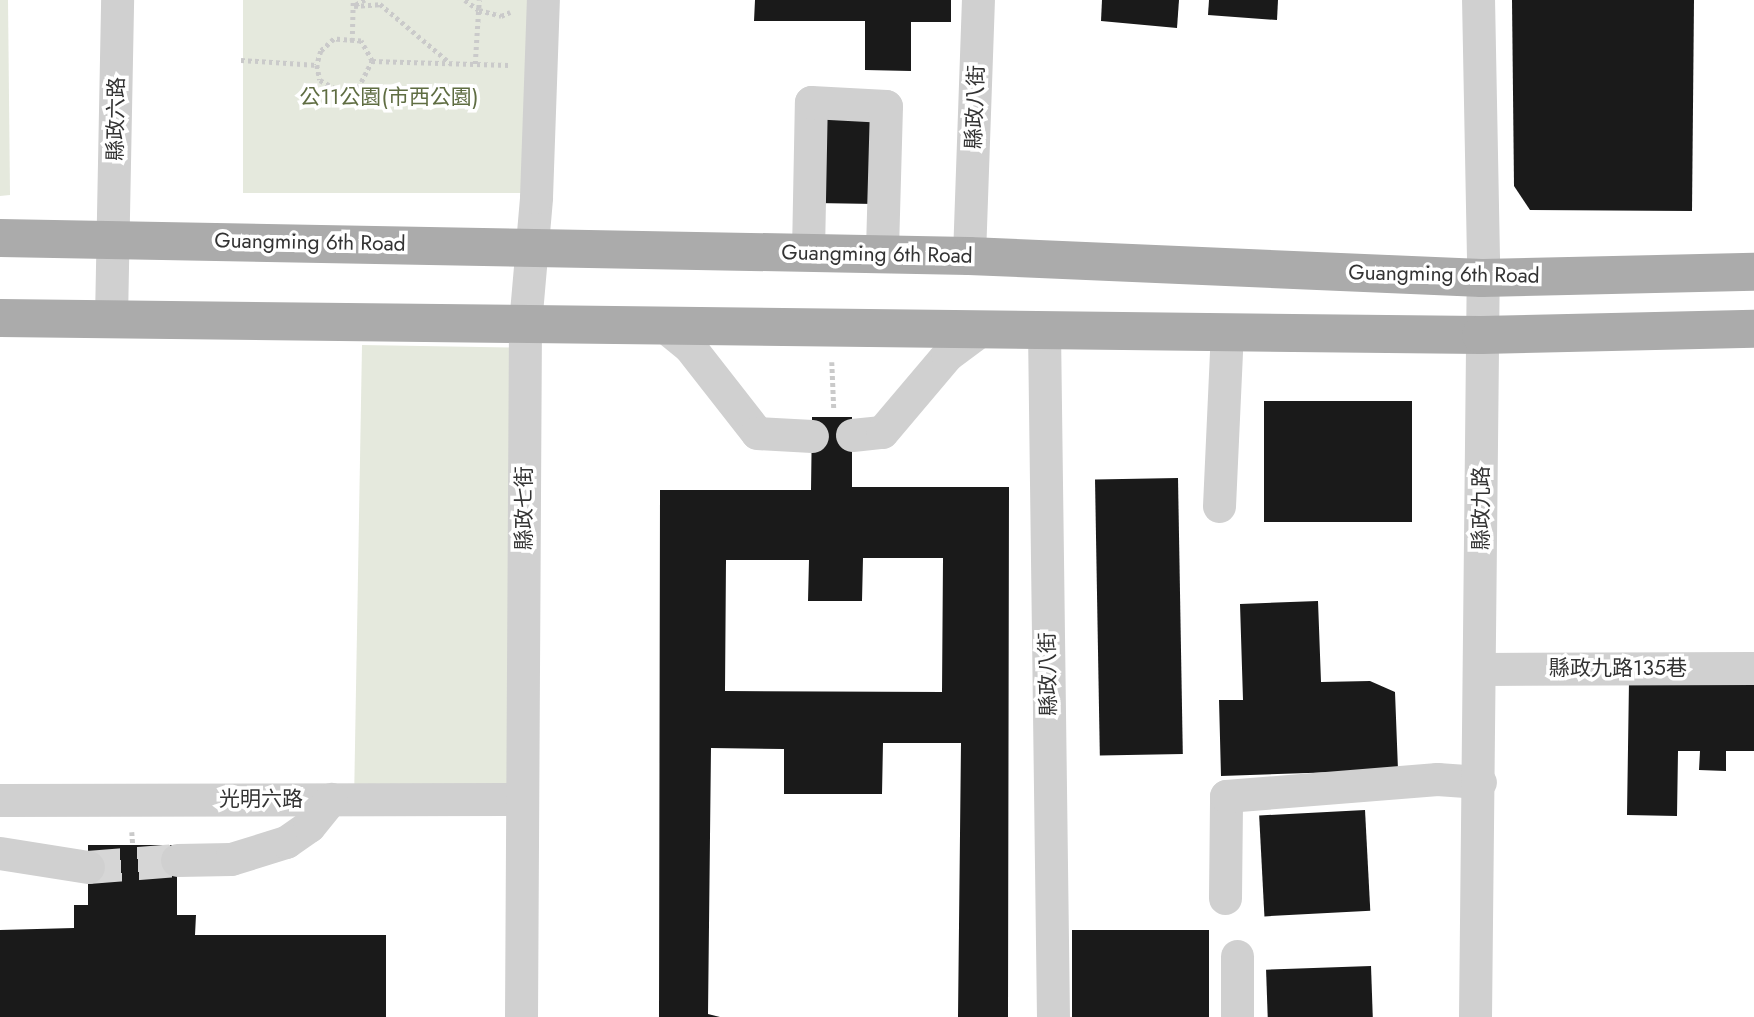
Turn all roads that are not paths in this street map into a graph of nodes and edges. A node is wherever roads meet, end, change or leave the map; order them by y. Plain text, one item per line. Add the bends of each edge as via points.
1 (117, 0) edge
2 (978, 0) edge
3 (1478, 0) edge
4 (530, 4) edge
5 (0, 238) edge
6 (114, 238) junction
7 (531, 246) junction
8 (808, 252) junction
9 (882, 253) junction
10 (969, 256) junction
11 (1754, 272) edge
12 (1482, 278) junction
13 (0, 318) edge
14 (111, 319) junction
15 (525, 324) junction
16 (664, 326) junction
17 (982, 329) junction
18 (1754, 329) edge
19 (1044, 330) junction
20 (1227, 332) junction
21 (1481, 335) junction
22 (1219, 506) dead end
23 (1754, 668) edge
24 (1482, 669) junction
25 (1480, 782) junction
26 (331, 799) junction
27 (522, 799) junction
28 (0, 800) edge
29 (0, 853) edge
30 (177, 860) tunnel mouth
31 (88, 866) tunnel mouth
32 (1225, 898) dead end
33 (1237, 956) dead end
34 (521, 1017) edge
35 (1053, 1017) edge
36 (1237, 1017) edge
37 (1475, 1017) edge

1 - 6 street, 縣政六路
2 - 10 street, 縣政八街
3 - 12 street, 縣政九路
4 - 7 street, 縣政七街 via 541,66
5 - 6 main road, Guangming 6th Road
6 - 7 main road, Guangming 6th Road
6 - 14 street, 縣政六路
7 - 8 main road, Guangming 6th Road
7 - 15 street, 縣政七街
8 - 9 main road, Guangming 6th Road
8 - 9 street via 811,102 886,106
9 - 10 main road, Guangming 6th Road
10 - 12 main road, Guangming 6th Road
11 - 12 main road, Guangming 6th Road
12 - 21 street, 縣政九路
13 - 14 main road
14 - 15 main road
15 - 16 main road
15 - 27 street, 縣政七街
16 - 17 main road
16 - 17 street via 689,346 757,433 883,432 947,355
17 - 19 main road
18 - 21 main road
19 - 20 main road
19 - 35 street, 縣政八街
20 - 21 main road
20 - 22 street
21 - 24 street, 縣政九路
23 - 24 street, 縣政九路135巷
24 - 25 street, 縣政九路
25 - 32 street via 1437,779 1226,796
25 - 37 street, 縣政九路
26 - 27 street, 光明六路
26 - 28 street, 光明六路
26 - 30 street via 309,826 286,842 231,859
27 - 34 street, 縣政七街
29 - 31 street
33 - 36 street

